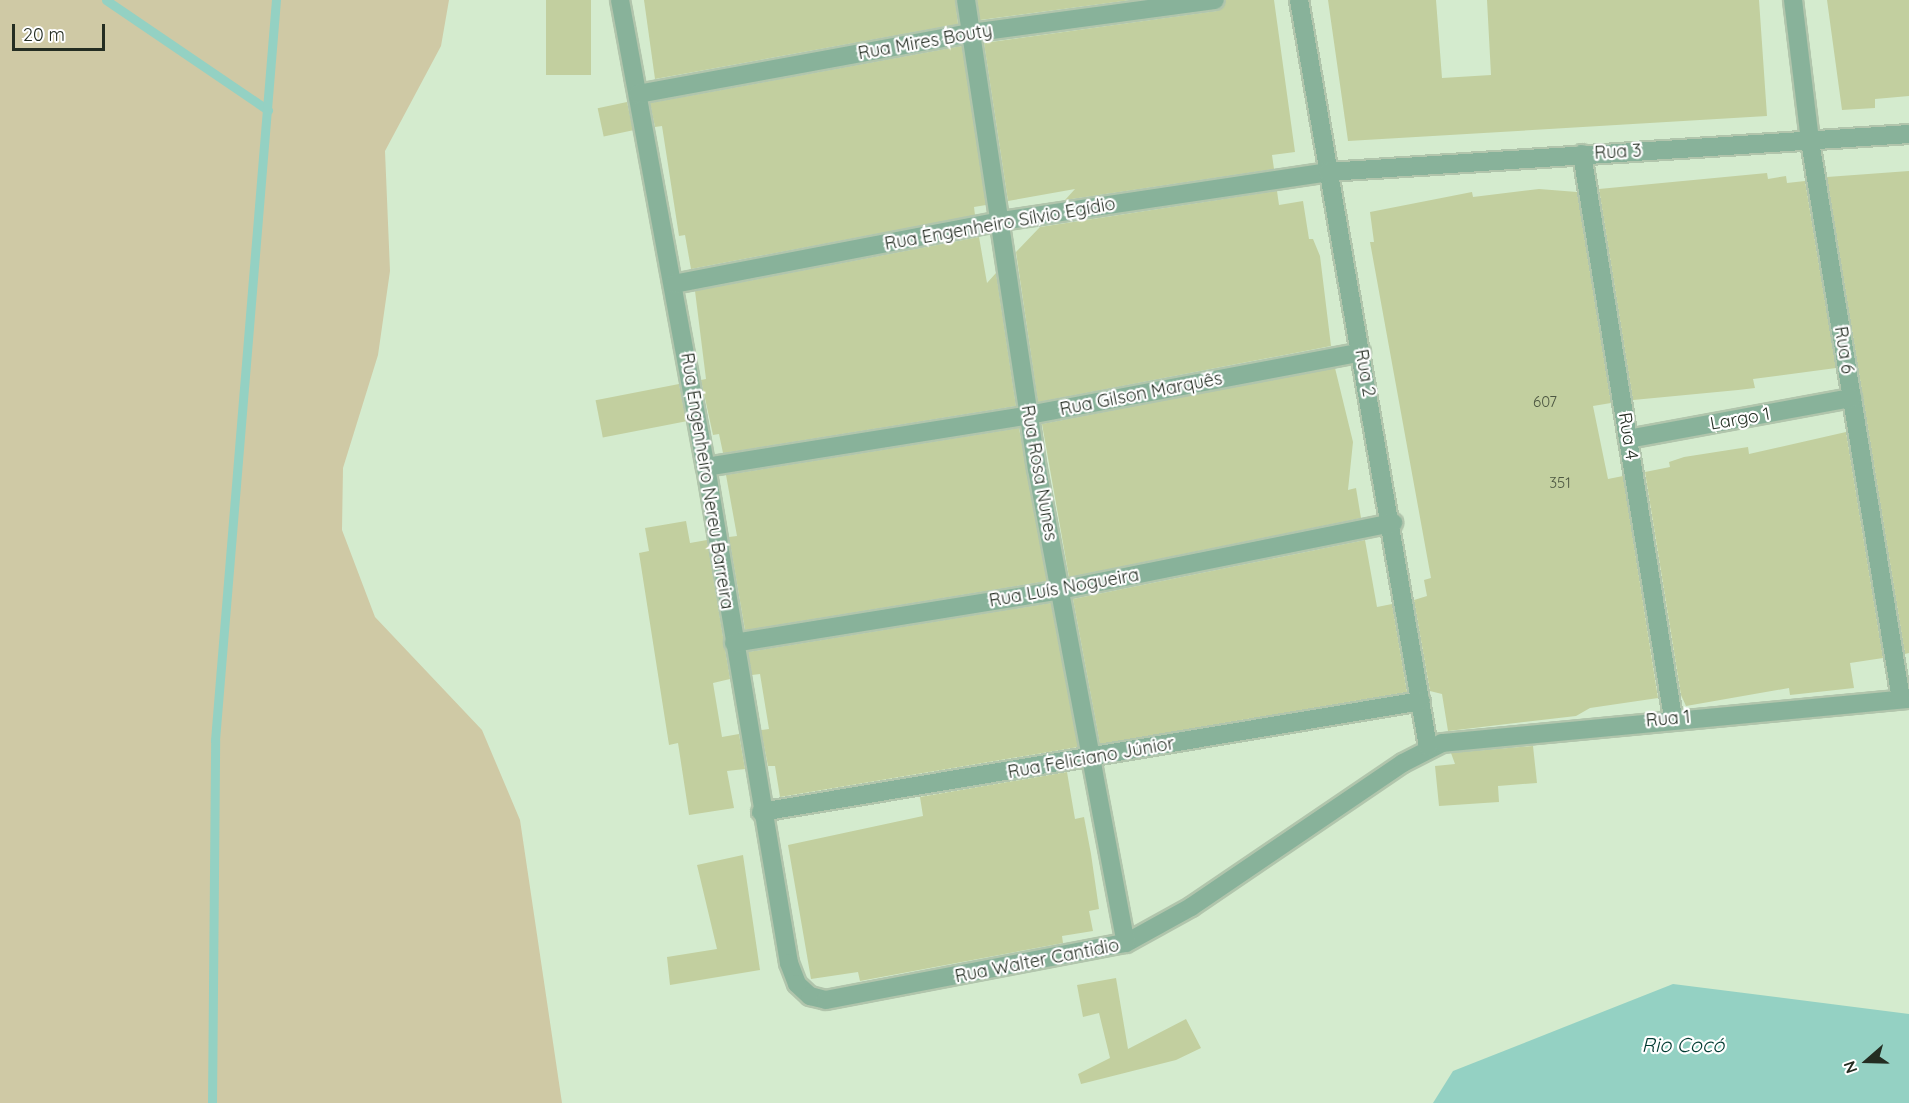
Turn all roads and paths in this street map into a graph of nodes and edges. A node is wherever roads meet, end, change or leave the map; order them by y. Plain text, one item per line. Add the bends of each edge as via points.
1 (620, 0) edge
2 (966, 0) edge
3 (1215, 0) edge
4 (1299, 0) edge
5 (1793, 0) edge
6 (971, 33) junction
7 (638, 94) junction
8 (1909, 134) edge
9 (1810, 141) junction
10 (1582, 154) junction
11 (1328, 172) junction
12 (1001, 220) junction
13 (674, 284) junction
14 (1362, 352) junction
15 (1852, 398) junction
16 (1029, 415) junction
17 (1628, 439) junction
18 (706, 466) junction
19 (1393, 523) junction
20 (1060, 590) junction
21 (734, 644) junction
22 (1905, 699) edge
23 (1421, 701) junction
24 (1673, 718) junction
25 (1428, 747) junction
26 (1089, 758) junction
27 (761, 812) junction
28 (1126, 943) junction
29 (789, 963) joint

1 - 7 street, Rua Engenheiro Nereu Barreira
2 - 6 street, Rua Rosa Nunes
3 - 6 street, Rua Mires Bouty
4 - 11 street, Rua 2
5 - 9 street, Rua 6
6 - 7 street, Rua Mires Bouty
6 - 12 street, Rua Rosa Nunes
7 - 13 street, Rua Engenheiro Nereu Barreira
8 - 9 street, Rua 3
9 - 10 street, Rua 3
9 - 15 street, Rua 6
10 - 11 street, Rua 3
10 - 17 street, Rua 4
11 - 12 street, Rua Engenheiro Sílvio Egídio
11 - 14 street, Rua 2
12 - 13 street, Rua Engenheiro Sílvio Egídio
12 - 16 street, Rua Rosa Nunes
13 - 18 street, Rua Engenheiro Nereu Barreira
14 - 16 street, Rua Gilson Marquês
14 - 19 street, Rua 2
15 - 17 street, Largo 1
15 - 22 street, Rua 6
16 - 18 street, Rua Gilson Marquês
16 - 20 street, Rua Rosa Nunes
17 - 24 street, Rua 4
18 - 21 street, Rua Engenheiro Nereu Barreira
19 - 20 street, Rua Luís Nogueira
19 - 23 street, Rua 2
20 - 21 street, Rua Luís Nogueira
20 - 26 street, Rua Rosa Nunes
21 - 27 street, Rua Engenheiro Nereu Barreira
22 - 24 street, Rua 1
23 - 25 street, Rua 2
23 - 26 street, Rua Feliciano Júnior
24 - 25 street, Rua 1 via 1459,740
25 - 28 street, Rua Walter Cantidio via 1191,907
26 - 27 street, Rua Feliciano Júnior
26 - 28 street, Rua Rosa Nunes
27 - 29 street, Rua Engenheiro Nereu Barreira
28 - 29 street, Rua Walter Cantidio via 826,1000 810,996 797,984

